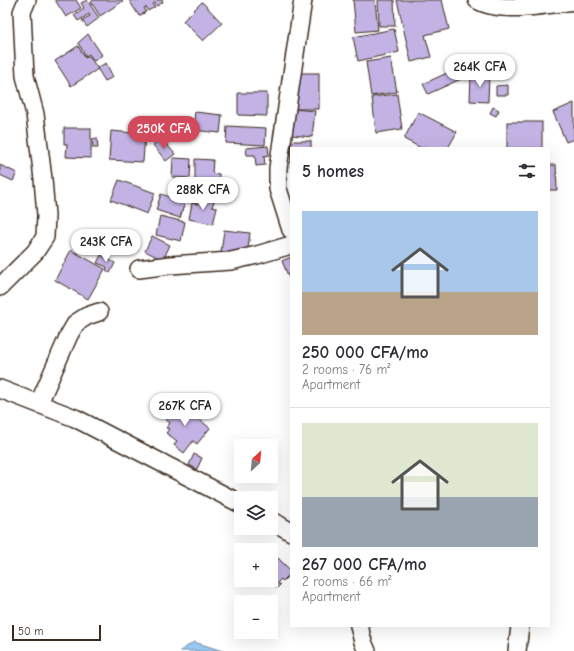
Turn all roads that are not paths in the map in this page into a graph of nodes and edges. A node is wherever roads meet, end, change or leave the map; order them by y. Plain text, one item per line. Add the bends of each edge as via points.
1 (26, 0) edge
2 (303, 0) edge
3 (478, 0) edge
4 (574, 1) edge
5 (290, 227) edge
6 (290, 245) edge
7 (139, 269) dead end
8 (0, 287) edge
9 (99, 312) dead end
10 (0, 389) edge
11 (39, 403) junction
12 (234, 500) edge
13 (278, 524) edge
14 (290, 531) edge
15 (359, 627) edge
16 (520, 627) edge
17 (367, 651) edge
18 (517, 651) edge

1 - 8 street via 22,12 25,76 35,114 45,200 45,237 35,252
2 - 5 street via 278,168 278,189
3 - 4 street via 503,8
6 - 7 street via 231,261
9 - 11 street via 76,323
10 - 11 street
11 - 12 street via 107,434
13 - 14 street
15 - 17 street
16 - 18 street

